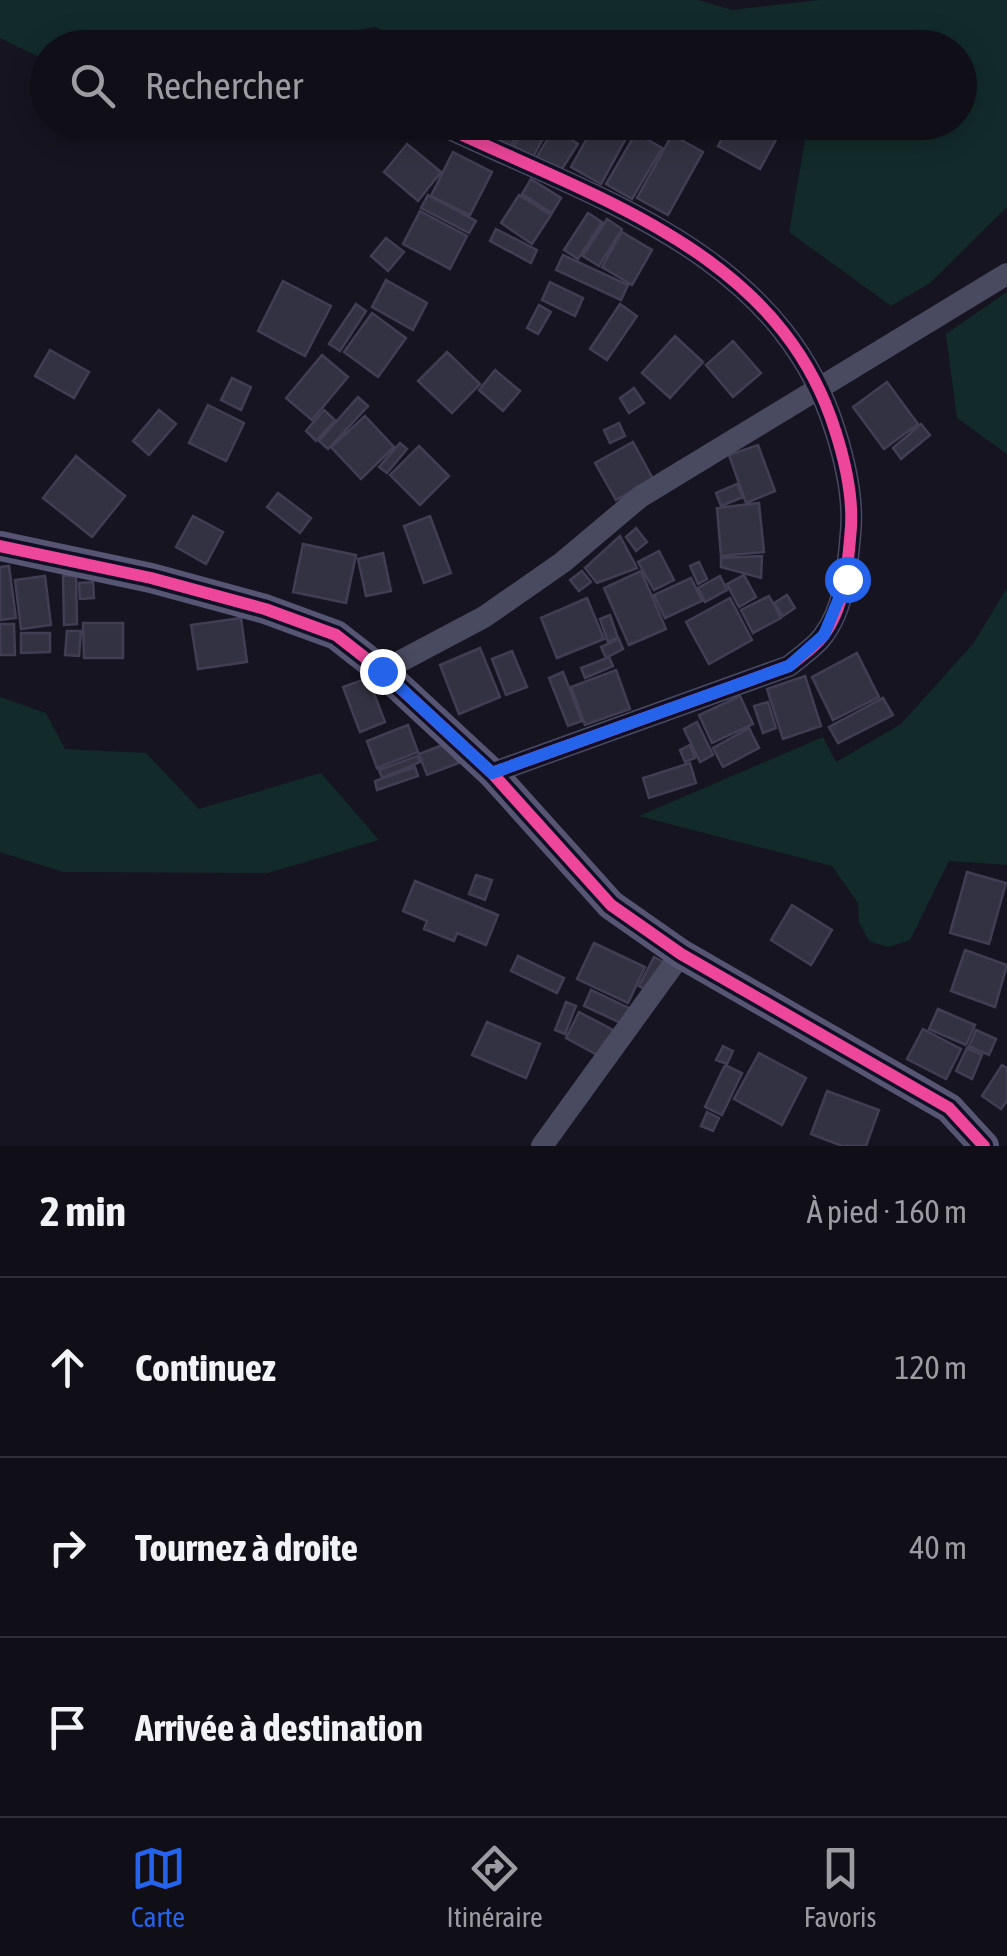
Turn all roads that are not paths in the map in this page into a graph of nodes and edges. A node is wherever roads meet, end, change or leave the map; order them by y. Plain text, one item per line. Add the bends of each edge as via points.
1 (474, 140) edge
2 (1007, 274) edge
3 (821, 385) junction
4 (0, 546) edge
5 (382, 671) junction
6 (492, 773) junction
7 (681, 954) junction
8 (542, 1146) edge
9 (984, 1146) edge

1 - 3 street via 623,208 723,267 778,322
2 - 3 street
3 - 5 street via 640,497 484,617
3 - 6 street via 852,504 847,579 824,635 789,666
4 - 5 street via 266,609 336,635
5 - 6 street
6 - 7 street via 612,905
7 - 8 street
7 - 9 street via 949,1108

